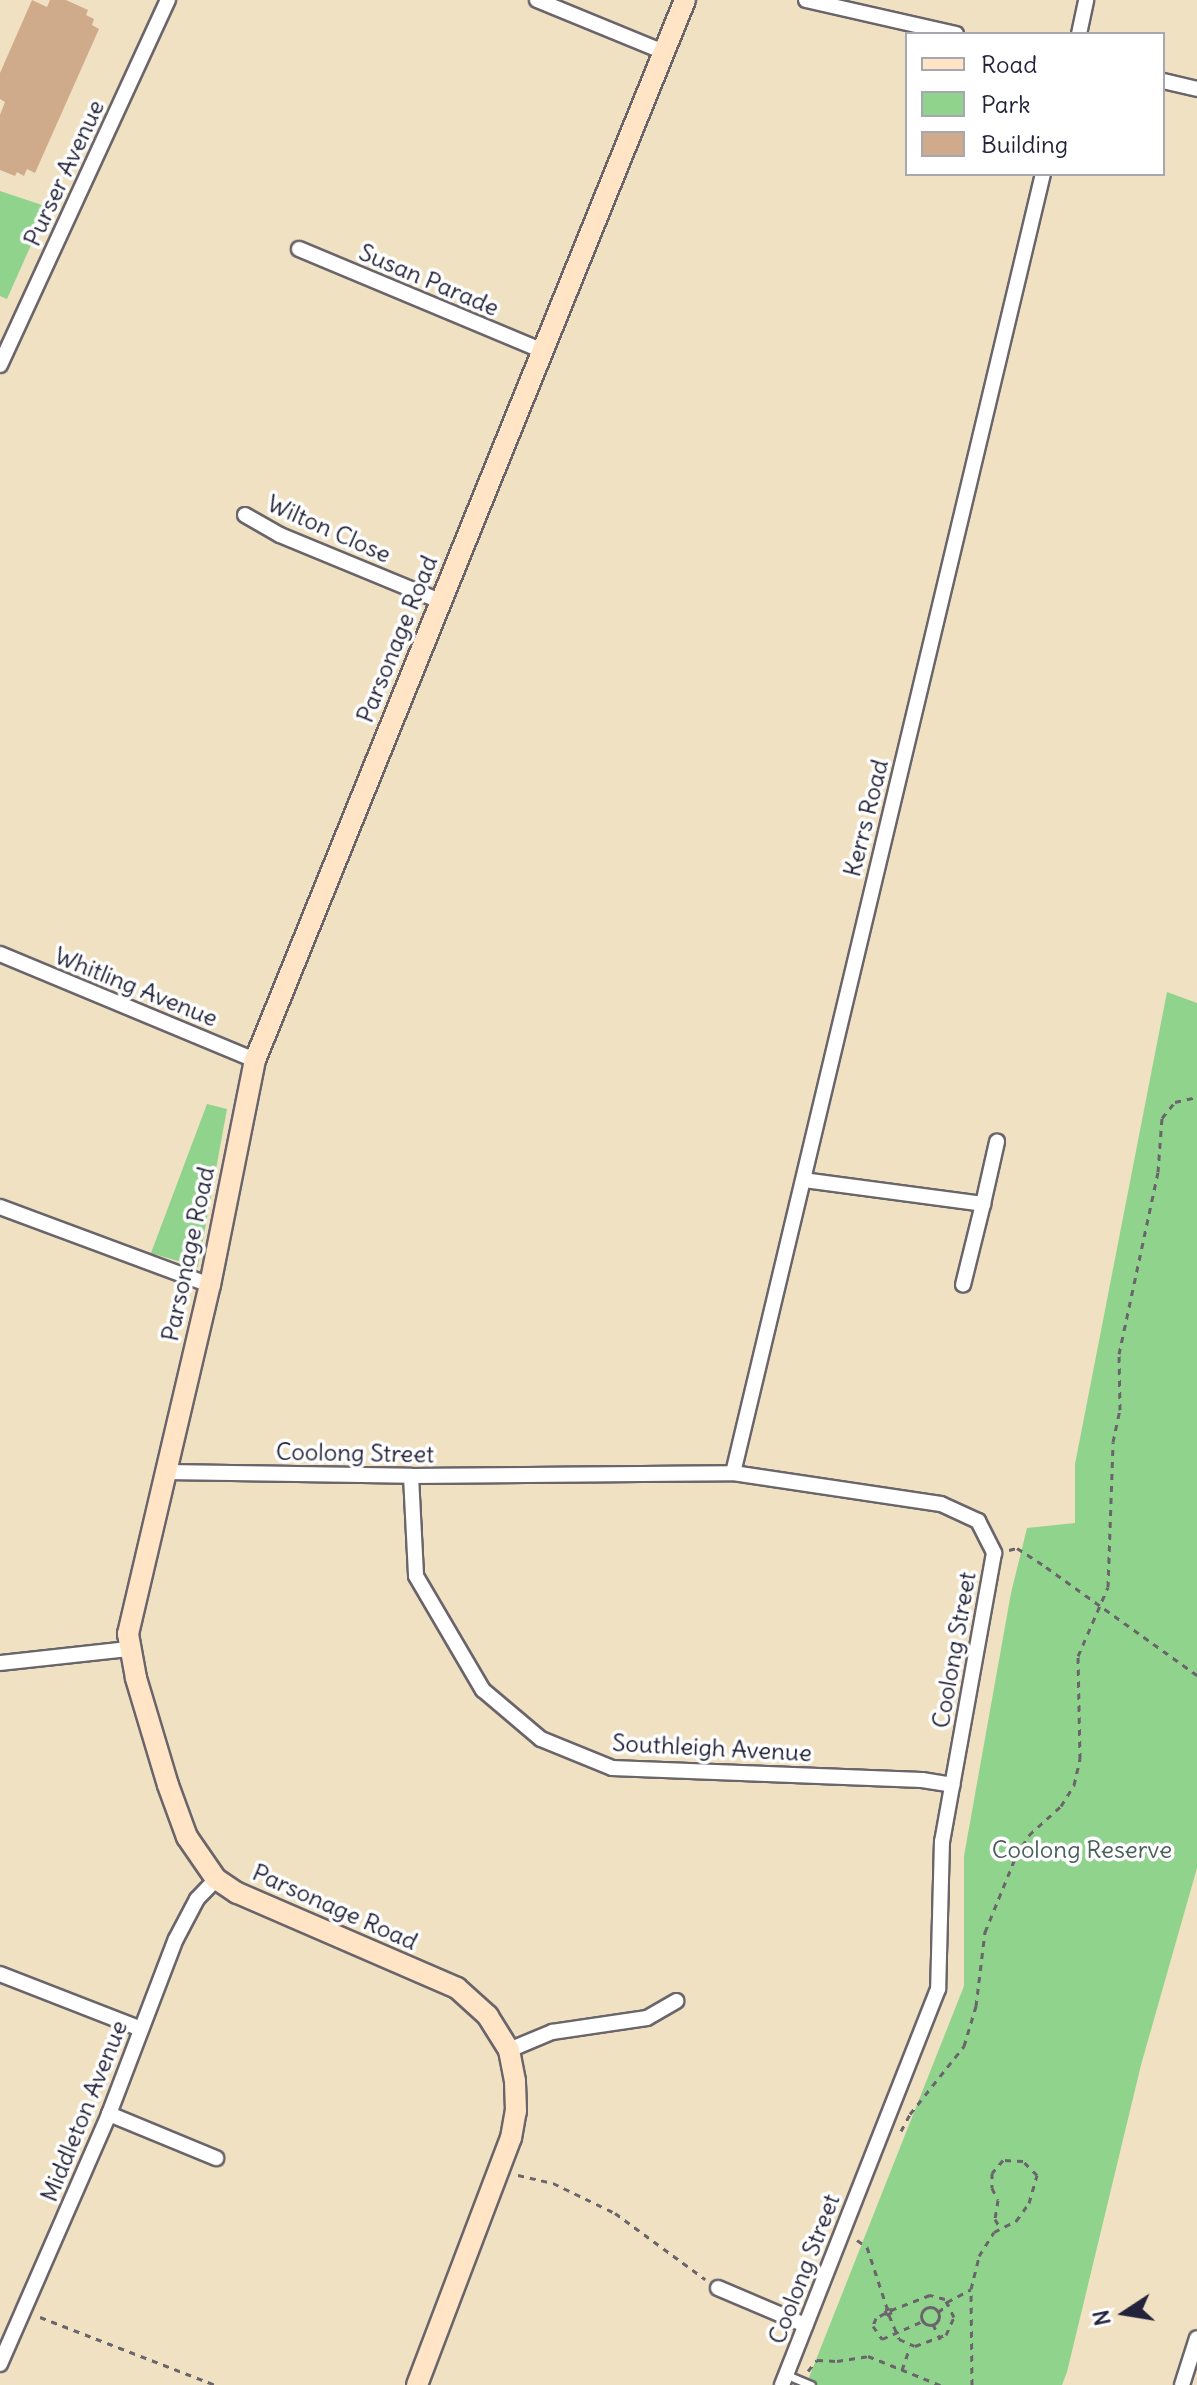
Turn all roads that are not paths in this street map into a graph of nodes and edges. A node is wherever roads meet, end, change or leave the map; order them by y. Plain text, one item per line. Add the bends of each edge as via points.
1 (168, 0) edge
2 (537, 0) edge
3 (685, 0) edge
4 (806, 0) edge
5 (1086, 0) edge
6 (947, 32) edge
7 (1079, 32) edge
8 (664, 52) junction
9 (1165, 81) edge
10 (1197, 89) edge
11 (1043, 176) edge
12 (299, 249) dead end
13 (543, 351) junction
14 (0, 365) edge
15 (245, 515) dead end
16 (440, 601) junction
17 (0, 954) edge
18 (255, 1060) junction
19 (997, 1142) dead end
20 (804, 1180) junction
21 (983, 1204) junction
22 (0, 1207) edge
23 (210, 1285) junction
24 (963, 1285) dead end
25 (166, 1472) junction
26 (733, 1473) junction
27 (411, 1476) junction
28 (128, 1649) junction
29 (0, 1663) edge
30 (953, 1785) junction
31 (216, 1879) junction
32 (0, 1974) edge
33 (677, 2001) dead end
34 (141, 2029) junction
35 (509, 2050) junction
36 (109, 2114) junction
37 (216, 2158) dead end
38 (718, 2288) road end
39 (805, 2325) junction
40 (1197, 2338) edge
41 (0, 2364) edge
42 (784, 2380) edge
43 (807, 2384) edge
44 (417, 2385) edge
45 (1182, 2385) edge

1 - 14 street, Purser Avenue
2 - 8 street
3 - 8 street, Parsonage Road
4 - 6 street
5 - 7 street
8 - 13 street, Parsonage Road
9 - 10 street
11 - 20 street, Kerrs Road
12 - 13 street, Susan Parade
13 - 16 street, Parsonage Road
15 - 16 street, Wilton Close via 280,535
16 - 18 street, Parsonage Road
17 - 18 street, Whitling Avenue
18 - 23 street, Parsonage Road
19 - 21 street
20 - 21 street
20 - 26 street, Kerrs Road
21 - 24 street
22 - 23 street
23 - 25 street, Parsonage Road
25 - 27 street, Coolong Street
25 - 28 street, Parsonage Road via 130,1620
26 - 27 street, Coolong Street
26 - 30 street, Coolong Street via 941,1504 978,1521 994,1553
27 - 30 street, Southleigh Avenue via 416,1576 483,1690 541,1739 612,1768
28 - 29 street
28 - 31 street, Parsonage Road via 187,1837
30 - 39 street, Coolong Street via 940,1862 938,1989
31 - 34 street, Middleton Avenue via 186,1917
31 - 35 street, Parsonage Road via 237,1893 457,1988 488,2016
32 - 34 street
33 - 35 street via 647,2018 552,2032
34 - 36 street, Middleton Avenue
35 - 44 street, Parsonage Road via 516,2111
36 - 37 street
36 - 41 street, Middleton Avenue
38 - 39 street
39 - 42 street, Coolong Street
40 - 45 street
42 - 43 lane

